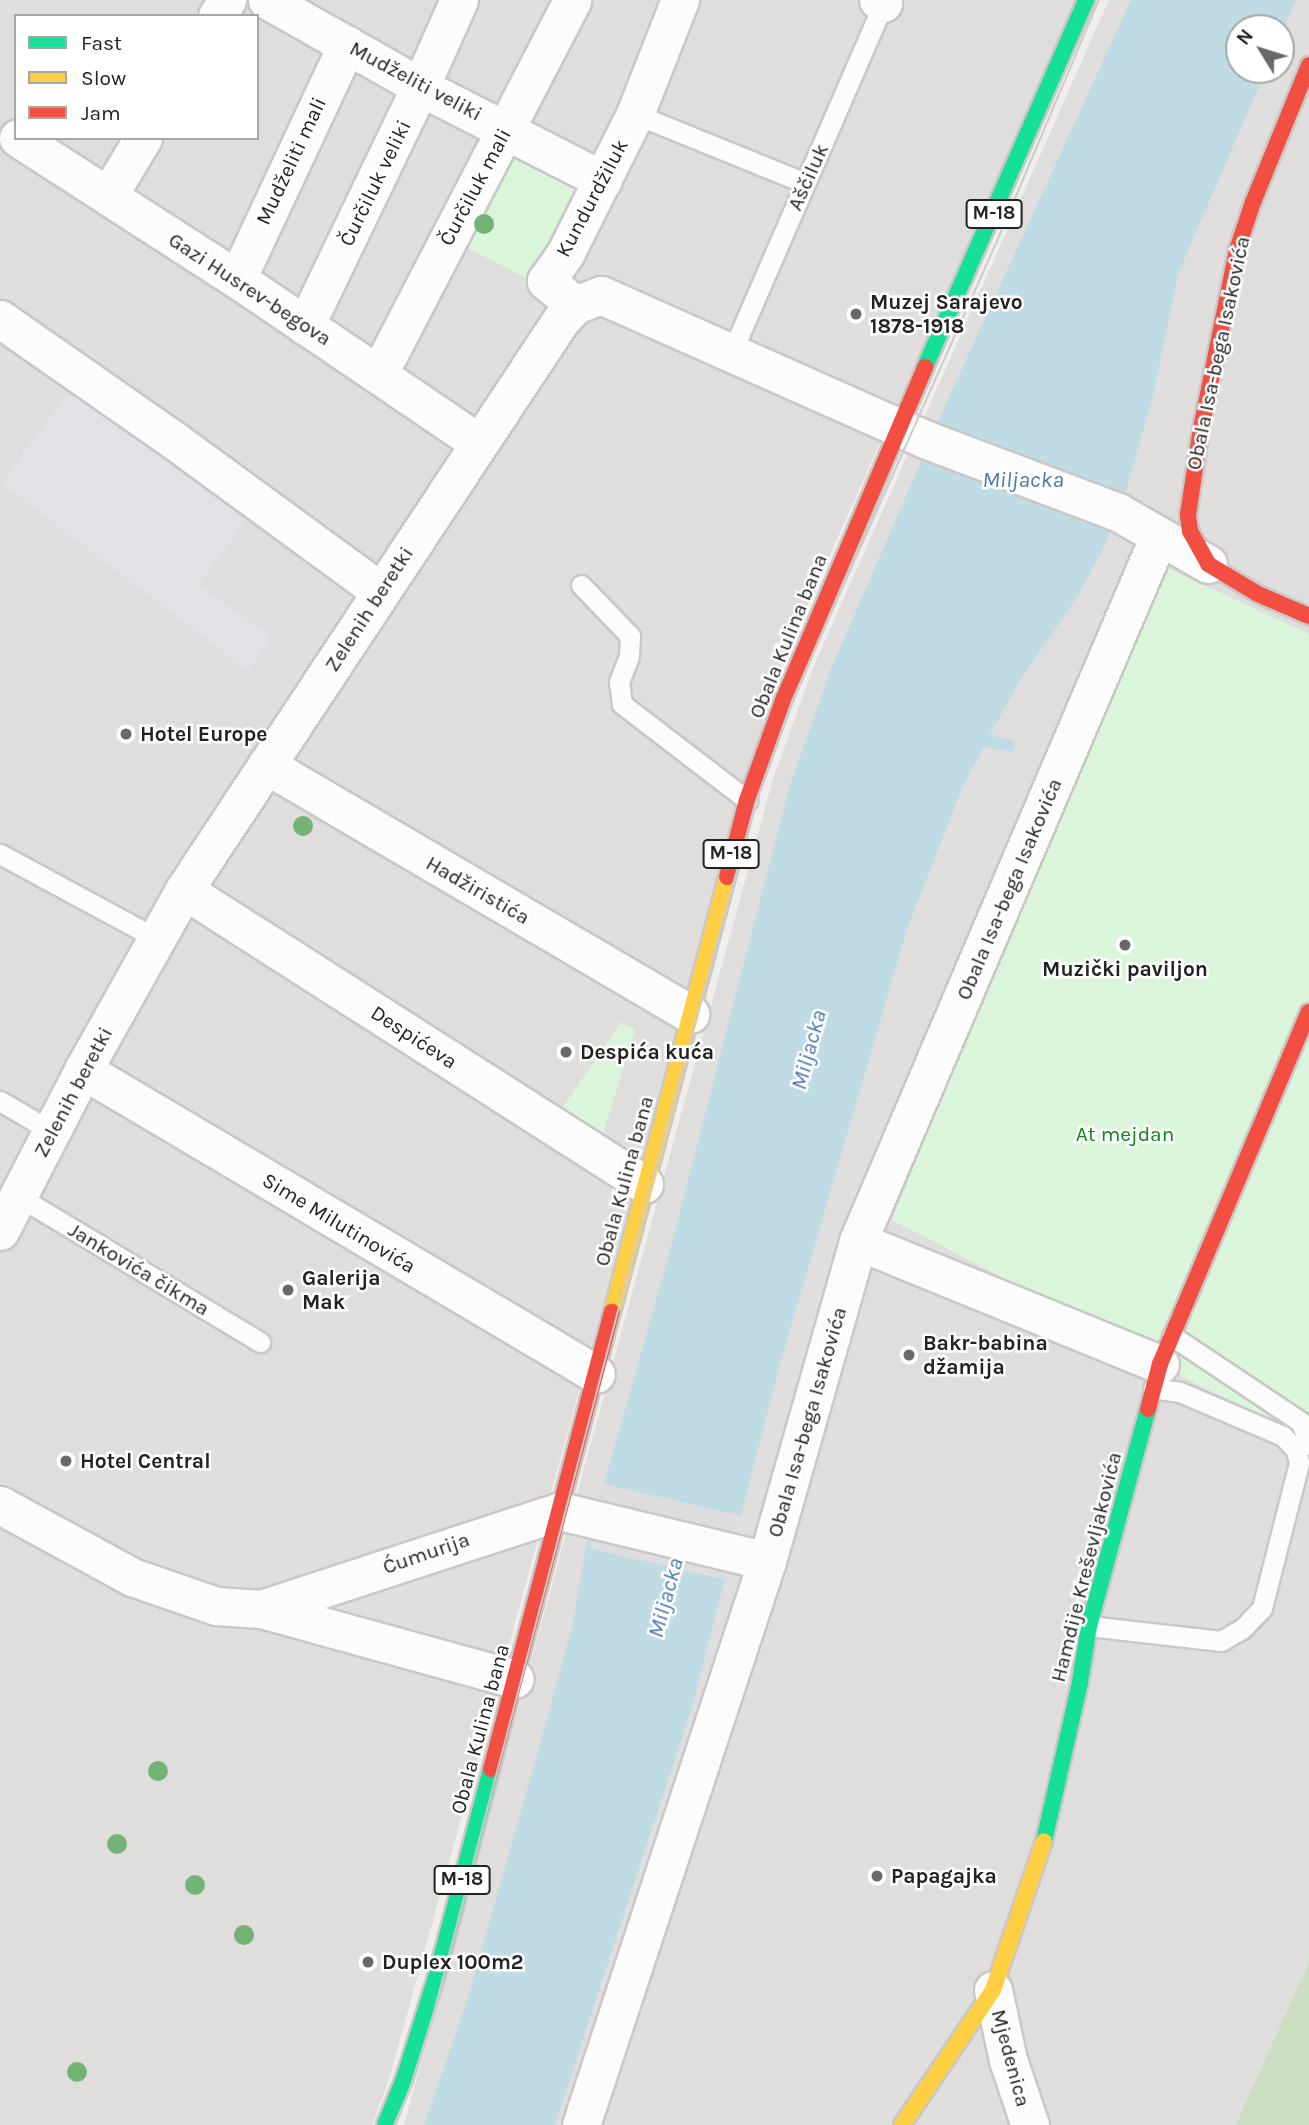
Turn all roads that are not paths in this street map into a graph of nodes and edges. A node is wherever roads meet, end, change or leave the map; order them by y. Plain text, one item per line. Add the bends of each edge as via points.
1 (267, 0) edge
2 (459, 0) edge
3 (572, 0) edge
4 (680, 0) edge
5 (1086, 0) edge
6 (882, 1) edge
7 (347, 44) junction
8 (1309, 65) edge
9 (421, 86) junction
10 (635, 114) junction
11 (505, 129) junction
12 (20, 140) edge
13 (142, 140) edge
14 (603, 180) junction
15 (805, 183) junction
16 (108, 197) junction
17 (237, 279) junction
18 (575, 305) junction
19 (0, 319) edge
20 (305, 326) junction
21 (731, 354) junction
22 (379, 373) junction
23 (914, 434) junction
24 (479, 443) junction
25 (1160, 536) junction
26 (1208, 564) junction
27 (581, 585) dead end
28 (381, 592) junction
29 (1309, 616) edge
30 (266, 765) junction
31 (747, 800) junction
32 (0, 855) edge
33 (184, 890) junction
34 (157, 939) junction
35 (1309, 1012) edge
36 (690, 1014) junction
37 (83, 1070) junction
38 (0, 1101) edge
39 (51, 1131) junction
40 (644, 1184) junction
41 (18, 1196) junction
42 (0, 1231) edge
43 (858, 1241) junction
44 (260, 1342) dead end
45 (1161, 1363) junction
46 (596, 1374) junction
47 (1309, 1445) edge
48 (0, 1505) edge
49 (577, 1514) junction
50 (767, 1561) junction
51 (261, 1609) junction
52 (1089, 1626) junction
53 (515, 1679) junction
54 (993, 1990) junction
55 (384, 2125) edge
56 (580, 2125) edge
57 (902, 2125) edge
58 (1030, 2125) edge

1 - 7 street, Mudželiti veliki
2 - 9 street, Čurčiluk veliki
3 - 11 street, Čurčiluk mali
4 - 10 street, Kundurdžiluk
5 - 23 main road, Obala Kulina bana / M-18
6 - 15 lane, Aščiluk
7 - 9 street, Mudželiti veliki
7 - 17 street, Mudželiti mali
8 - 26 main road, Obala Isa-bega Isakovića via 1252,202 1226,299 1188,515 1190,531
9 - 11 street, Mudželiti veliki
9 - 20 street, Čurčiluk veliki
10 - 14 street, Kundurdžiluk
10 - 15 lane, Kundurdžiluk
11 - 14 street, Mudželiti veliki
11 - 22 street, Čurčiluk mali
12 - 16 street, Gazi Husrev-begova
13 - 16 street
14 - 18 street, Kundurdžiluk via 546,281
15 - 21 lane, Aščiluk
16 - 17 street, Gazi Husrev-begova
17 - 20 street, Gazi Husrev-begova
18 - 21 street via 601,295
18 - 24 street, Zelenih beretki
19 - 28 street
20 - 22 street, Gazi Husrev-begova
21 - 23 street
22 - 24 street, Gazi Husrev-begova
23 - 25 street via 1118,512
23 - 31 main road, Obala Kulina bana / M-18 via 784,698
24 - 28 street, Zelenih beretki
25 - 26 street
25 - 43 street, Obala Isa-bega Isakovića
26 - 29 main road via 1258,594
27 - 31 lane via 630,636 629,656 619,682 622,704
28 - 30 street, Zelenih beretki
30 - 33 street, Zelenih beretki
30 - 36 street, Hadžiristića
31 - 36 main road, Obala Kulina bana / M-18
32 - 34 lane
33 - 34 street, Zelenih beretki
33 - 40 street, Despićeva
34 - 37 street, Zelenih beretki
35 - 45 main road, Hamdije Kreševljakovića
36 - 40 main road, Obala Kulina bana / M-18
37 - 39 street, Zelenih beretki
37 - 46 street, Sime Milutinovića
38 - 39 lane
39 - 41 street, Zelenih beretki
40 - 46 main road, Obala Kulina bana / M-18
41 - 42 street, Zelenih beretki
41 - 44 lane, Jankovića čikma
43 - 45 street
43 - 50 street, Obala Isa-bega Isakovića
45 - 47 lane via 1301,1422
45 - 52 main road, Hamdije Kreševljakovića
45 - 52 lane via 1180,1392 1283,1437 1296,1450 1299,1463 1262,1608 1242,1629 1221,1641
46 - 49 main road, Obala Kulina bana / M-18
48 - 51 street, Ćumurija via 132,1577 216,1606
49 - 50 street
49 - 51 street, Ćumurija
49 - 53 main road, Obala Kulina bana / M-18
50 - 56 street, Obala Isa-bega Isakovića
51 - 53 street, Ćumurija
52 - 54 main road, Hamdije Kreševljakovića via 1039,1861
53 - 55 main road, Obala Kulina bana / M-18 via 437,1975 404,2079
54 - 57 main road, Hamdije Kreševljakovića
54 - 58 street, Mjedenica via 1008,2060

